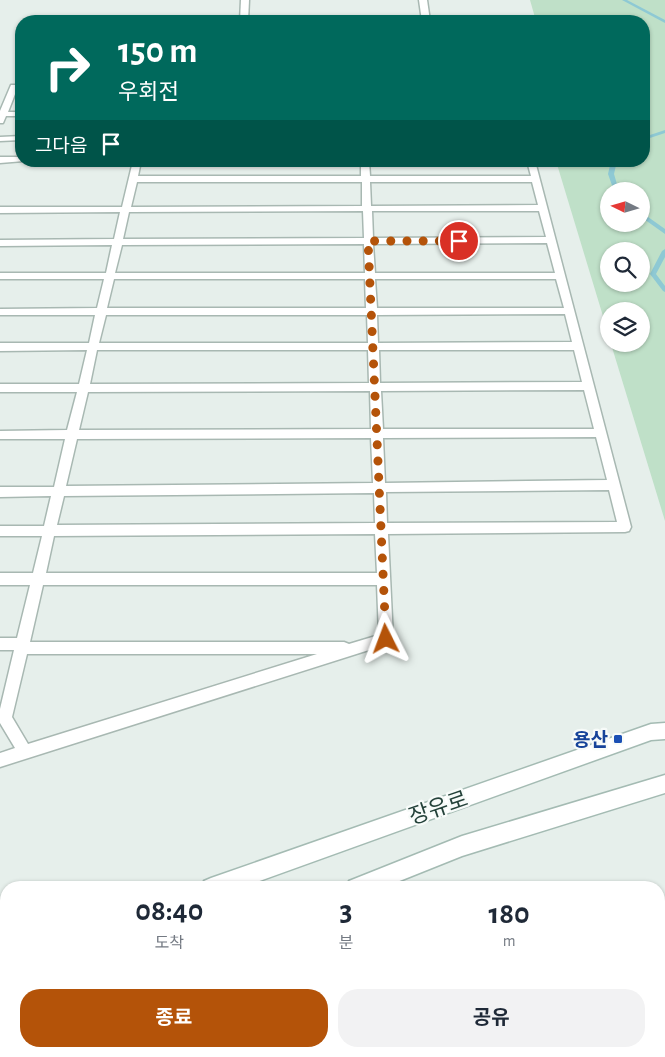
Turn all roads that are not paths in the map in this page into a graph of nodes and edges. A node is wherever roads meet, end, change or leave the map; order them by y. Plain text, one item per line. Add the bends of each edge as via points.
1 (245, 0) edge
2 (423, 0) edge
3 (244, 15) edge
4 (425, 15) edge
5 (15, 87) edge
6 (15, 115) edge
7 (1, 117) edge
8 (0, 138) edge
9 (15, 138) edge
10 (0, 160) edge
11 (15, 160) edge
12 (135, 167) edge
13 (365, 167) edge
14 (532, 167) edge
15 (132, 179) junction
16 (365, 179) junction
17 (535, 179) junction
18 (543, 208) junction
19 (367, 209) junction
20 (0, 210) edge
21 (125, 210) junction
22 (551, 240) junction
23 (368, 241) junction
24 (118, 242) junction
25 (0, 243) edge
26 (0, 276) edge
27 (110, 276) junction
28 (370, 276) junction
29 (560, 276) junction
30 (569, 310) junction
31 (101, 311) junction
32 (371, 311) junction
33 (0, 312) edge
34 (0, 346) edge
35 (93, 346) junction
36 (373, 346) junction
37 (578, 346) junction
38 (589, 386) junction
39 (374, 387) junction
40 (0, 388) edge
41 (83, 388) junction
42 (601, 433) junction
43 (377, 434) junction
44 (0, 435) edge
45 (72, 435) junction
46 (614, 485) junction
47 (379, 488) junction
48 (59, 491) junction
49 (0, 492) edge
50 (381, 529) junction
51 (0, 531) edge
52 (49, 531) junction
53 (0, 579) edge
54 (38, 579) junction
55 (383, 579) junction
56 (0, 644) edge
57 (22, 646) junction
58 (358, 648) junction
59 (3, 718) edge
60 (665, 731) edge
61 (24, 752) junction
62 (0, 760) edge
63 (665, 784) edge
64 (231, 881) edge
65 (374, 881) edge

1 - 3 main road
2 - 4 main road
5 - 7 lane
6 - 7 lane
8 - 9 lane
10 - 11 lane
12 - 15 lane
13 - 16 lane
14 - 17 lane
15 - 16 lane
15 - 21 lane
16 - 17 lane
16 - 19 lane
17 - 18 lane
18 - 19 lane
18 - 22 lane
19 - 21 lane
19 - 23 lane
20 - 21 lane
21 - 24 lane
22 - 23 lane
22 - 29 lane
23 - 24 lane
23 - 28 lane
24 - 25 lane
24 - 27 lane
26 - 27 lane
27 - 28 lane
27 - 31 lane
28 - 29 lane
28 - 32 lane
29 - 30 lane
30 - 32 lane
30 - 37 lane
31 - 32 lane
31 - 33 lane
31 - 35 lane
32 - 36 lane
34 - 35 lane
35 - 36 lane
35 - 41 lane
36 - 37 lane
36 - 39 lane
37 - 38 lane
38 - 39 lane
38 - 42 lane
39 - 41 lane
39 - 43 lane
40 - 41 lane
41 - 45 lane
42 - 43 lane
42 - 46 lane
43 - 45 lane
43 - 47 lane
44 - 45 lane
45 - 48 lane
46 - 47 lane
46 - 50 lane via 625,527
47 - 48 lane
47 - 50 lane
48 - 49 lane
48 - 52 lane
50 - 52 lane
50 - 55 lane
51 - 52 lane
52 - 54 lane
53 - 54 lane
54 - 55 lane
54 - 57 lane
55 - 58 lane via 386,639
56 - 57 lane
57 - 58 lane
57 - 59 lane
58 - 61 lane
59 - 61 lane
60 - 64 main road, 장유로 via 651,732
61 - 62 lane
63 - 65 main road via 462,846

